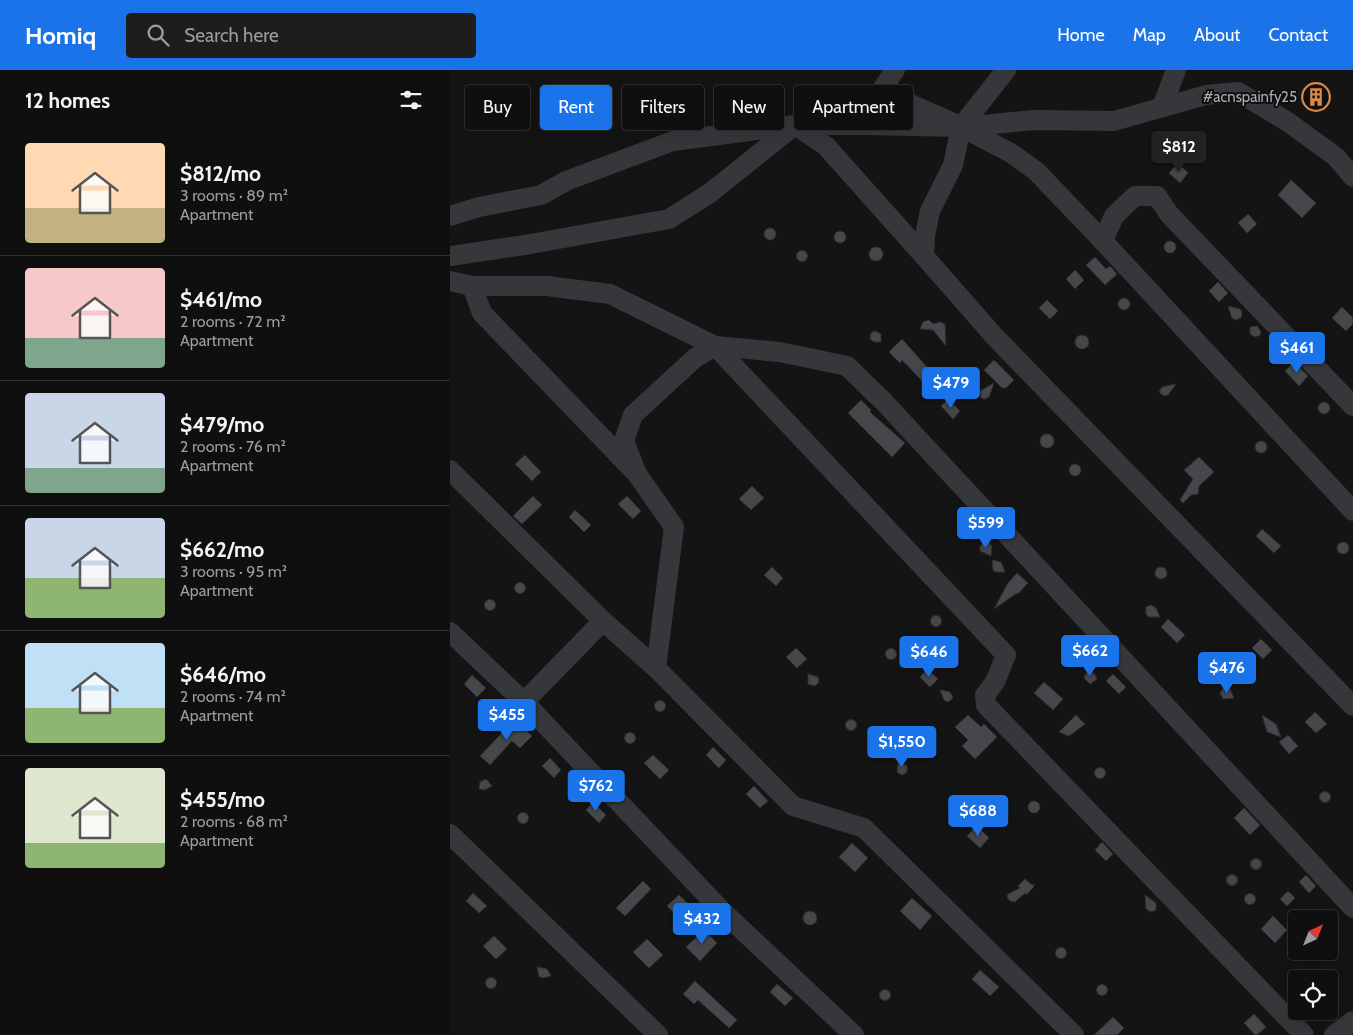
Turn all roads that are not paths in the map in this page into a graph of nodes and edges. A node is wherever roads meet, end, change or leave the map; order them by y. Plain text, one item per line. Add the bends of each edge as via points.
1 (895, 70) edge
2 (1006, 70) edge
3 (1176, 70) edge
4 (885, 85) edge
5 (913, 105) edge
6 (1162, 108) junction
7 (794, 125) edge
8 (794, 126) edge
9 (913, 126) edge
10 (961, 126) junction
11 (802, 130) edge
12 (1353, 177) edge
13 (450, 216) edge
14 (1103, 241) junction
15 (450, 256) edge
16 (924, 256) junction
17 (450, 281) edge
18 (472, 286) junction
19 (715, 346) junction
20 (1353, 406) edge
21 (450, 470) edge
22 (637, 474) junction
23 (1353, 511) edge
24 (604, 621) junction
25 (450, 632) edge
26 (656, 668) junction
27 (524, 702) junction
28 (1353, 706) edge
29 (450, 834) edge
30 (1353, 908) edge
31 (1353, 1022) edge
32 (658, 1035) edge
33 (854, 1035) edge
34 (1074, 1035) edge
35 (1304, 1035) edge
36 (1334, 1035) edge

1 - 4 street
2 - 10 street
3 - 6 street
5 - 10 street
6 - 10 street via 1114,121 1035,120
6 - 12 street via 1206,95 1238,92 1288,122 1336,157
7 - 13 street via 673,141 566,181 541,195 479,206
8 - 15 street via 710,193 669,219
9 - 10 street
10 - 14 street via 1011,152 1036,172
10 - 16 street via 953,165 930,211
11 - 16 street via 826,146
14 - 20 street via 1114,216 1135,196 1158,196 1169,214
14 - 23 street
16 - 28 street via 995,337
17 - 18 street
18 - 19 street via 548,286 610,294
18 - 22 street via 482,313
19 - 22 street via 695,358 633,415 624,441
19 - 30 street via 780,352 848,366
19 - 35 street via 1006,655 995,682 985,694 986,705
21 - 24 street
22 - 26 street via 674,527
24 - 26 street
24 - 27 street
25 - 27 street
26 - 34 street via 793,806 864,828
27 - 33 street via 721,910
29 - 32 street
31 - 36 street

